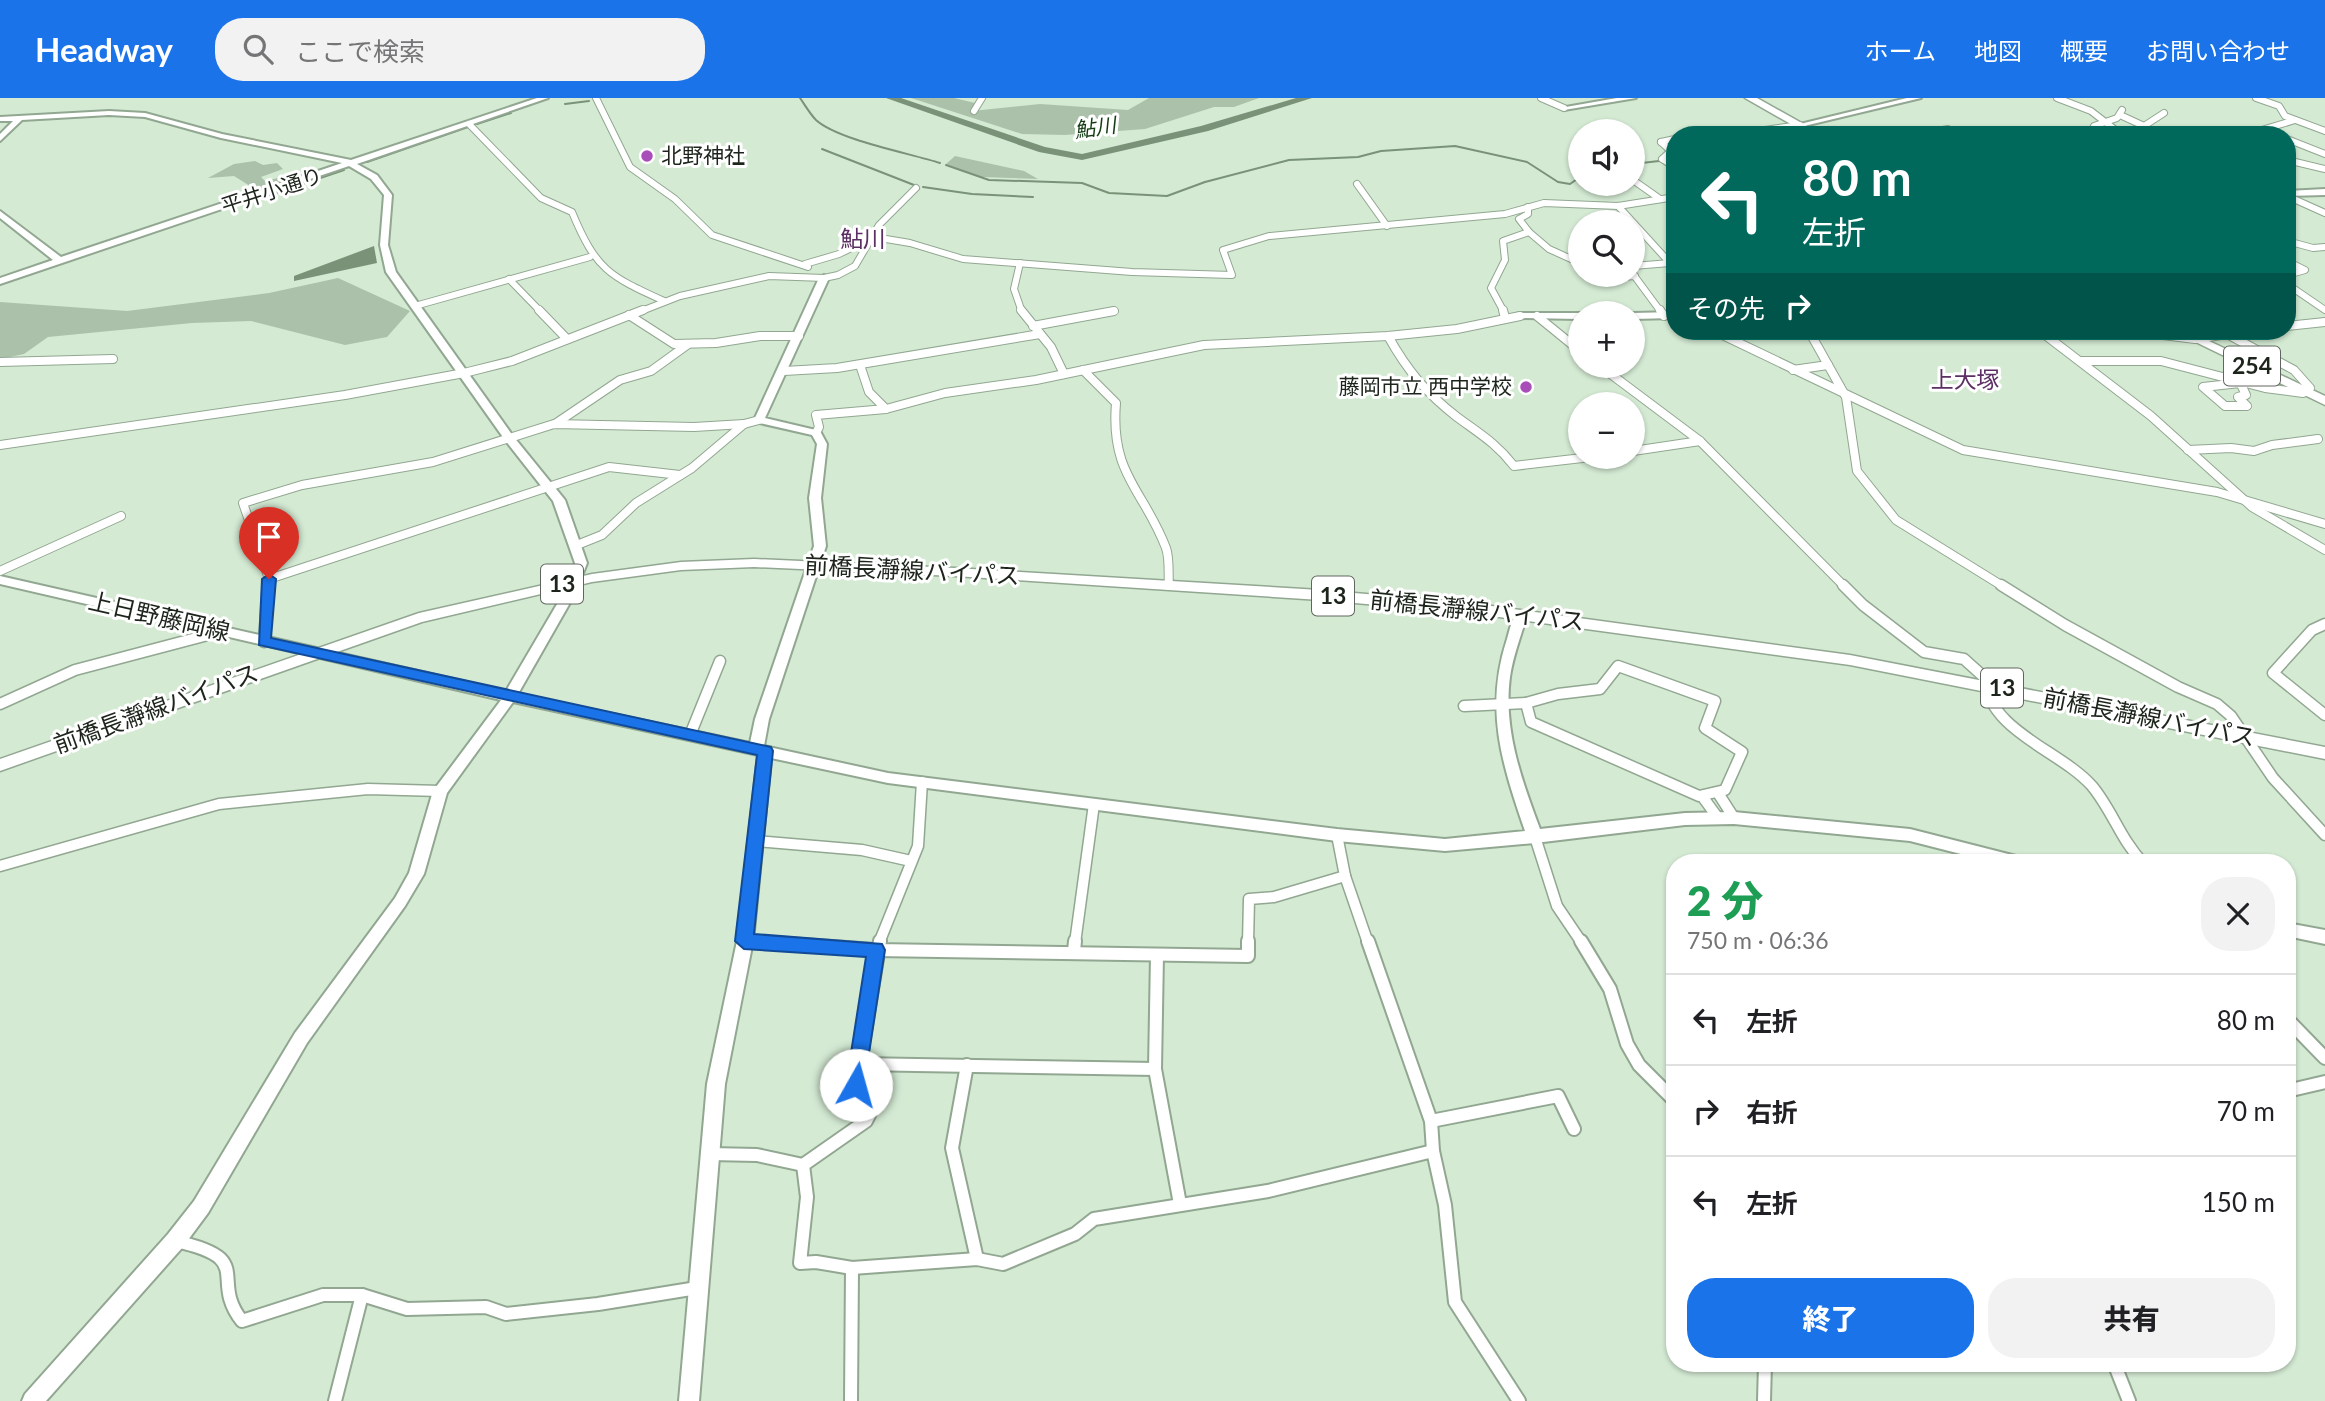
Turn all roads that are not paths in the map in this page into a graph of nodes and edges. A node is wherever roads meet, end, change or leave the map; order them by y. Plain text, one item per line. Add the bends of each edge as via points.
1 (544, 98) edge
2 (596, 98) edge
3 (982, 98) edge
4 (1541, 98) edge
5 (1632, 98) edge
6 (1750, 98) edge
7 (1917, 98) edge
8 (2057, 98) edge
9 (2256, 98) edge
10 (1564, 108) joint
11 (974, 111) dead end
12 (2164, 113) dead end
13 (20, 118) junction
14 (0, 119) edge
15 (2296, 120) junction
16 (2106, 121) junction
17 (469, 124) junction
18 (1800, 125) junction
19 (1793, 126) edge
20 (2097, 126) edge
21 (2112, 126) edge
22 (2277, 126) edge
23 (2325, 131) edge
24 (0, 139) edge
25 (2296, 143) edge
26 (2325, 154) edge
27 (2296, 162) edge
28 (352, 165) junction
29 (2325, 169) edge
30 (1357, 184) dead end
31 (916, 188) dead end
32 (1645, 188) edge
33 (2325, 192) edge
34 (2296, 194) edge
35 (1666, 198) edge
36 (1661, 199) junction
37 (2296, 199) edge
38 (1618, 206) junction
39 (1528, 207) junction
40 (2325, 213) edge
41 (0, 214) edge
42 (1387, 226) junction
43 (1529, 232) junction
44 (874, 237) junction
45 (2296, 243) edge
46 (2325, 247) edge
47 (2313, 248) junction
48 (2325, 254) edge
49 (590, 257) junction
50 (1666, 257) edge
51 (1568, 258) edge
52 (60, 261) junction
53 (1020, 263) junction
54 (805, 264) junction
55 (1666, 264) edge
56 (1645, 266) edge
57 (2296, 266) edge
58 (2296, 272) edge
59 (813, 276) junction
60 (824, 278) junction
61 (509, 279) junction
62 (0, 281) edge
63 (1644, 287) edge
64 (2296, 290) edge
65 (664, 301) junction
66 (415, 306) junction
67 (2325, 310) edge
68 (1114, 311) dead end
69 (1666, 312) edge
70 (629, 315) junction
71 (1666, 315) edge
72 (1520, 316) joint
73 (1536, 316) junction
74 (1568, 316) edge
75 (1645, 316) edge
76 (1505, 318) junction
77 (2325, 322) edge
78 (2296, 325) edge
79 (1033, 326) junction
80 (1040, 334) junction
81 (799, 336) junction
82 (1388, 336) junction
83 (566, 339) junction
84 (1732, 340) edge
85 (1814, 340) edge
86 (2052, 340) edge
87 (2197, 340) edge
88 (2237, 340) edge
89 (1568, 341) edge
90 (687, 345) junction
91 (113, 359) dead end
92 (2079, 361) junction
93 (0, 362) edge
94 (860, 365) junction
95 (1828, 365) junction
96 (1083, 370) junction
97 (1793, 370) junction
98 (784, 371) junction
99 (464, 373) junction
100 (1064, 374) junction
101 (1616, 378) edge
102 (2239, 381) junction
103 (2306, 392) junction
104 (1846, 397) junction
105 (2325, 401) edge
106 (886, 409) junction
107 (760, 419) junction
108 (554, 424) junction
109 (744, 424) junction
110 (816, 433) junction
111 (509, 438) junction
112 (2318, 439) dead end
113 (1700, 441) junction
114 (0, 445) edge
115 (1645, 449) edge
116 (2188, 450) junction
117 (1568, 460) edge
118 (680, 475) junction
119 (548, 488) junction
120 (2243, 499) junction
121 (121, 516) dead end
122 (2325, 524) edge
123 (577, 545) junction
124 (2325, 550) edge
125 (814, 565) junction
126 (0, 571) edge
127 (269, 579) junction
128 (0, 580) edge
129 (575, 582) junction
130 (1169, 586) junction
131 (1521, 615) junction
132 (2325, 624) edge
133 (223, 631) junction
134 (264, 642) junction
135 (318, 652) junction
136 (720, 661) dead end
137 (1983, 681) junction
138 (510, 697) junction
139 (1526, 703) junction
140 (0, 704) edge
141 (1501, 704) junction
142 (1464, 706) dead end
143 (2325, 715) edge
144 (2240, 731) junction
145 (690, 735) junction
146 (2325, 743) edge
147 (761, 750) junction
148 (2325, 753) edge
149 (0, 765) edge
150 (922, 782) junction
151 (440, 791) junction
152 (1718, 793) junction
153 (1702, 796) junction
154 (1094, 804) junction
155 (1726, 818) junction
156 (1337, 835) junction
157 (2325, 835) edge
158 (1535, 837) junction
159 (755, 841) junction
160 (1985, 854) edge
161 (2132, 854) edge
162 (911, 861) junction
163 (0, 866) edge
164 (1345, 876) junction
165 (2296, 931) edge
166 (2325, 937) edge
167 (744, 941) junction
168 (876, 950) junction
169 (1074, 951) junction
170 (1157, 955) junction
171 (2296, 1028) edge
172 (2325, 1058) edge
173 (859, 1064) junction
174 (967, 1065) junction
175 (1154, 1069) junction
176 (2325, 1082) edge
177 (2296, 1089) edge
178 (1666, 1092) edge
179 (1431, 1121) junction
180 (1574, 1129) dead end
181 (1433, 1151) junction
182 (710, 1154) junction
183 (803, 1165) junction
184 (1180, 1204) junction
185 (175, 1241) junction
186 (977, 1259) junction
187 (852, 1268) junction
188 (698, 1288) junction
189 (362, 1295) junction
190 (1765, 1372) edge
191 (2118, 1372) edge
192 (32, 1401) edge
193 (335, 1401) edge
194 (688, 1401) edge
195 (851, 1401) edge
196 (1519, 1401) edge
197 (1764, 1401) edge
198 (2129, 1401) edge

1 - 17 street, 平井小通り
2 - 54 street via 629,167 675,198 712,235
3 - 11 street
4 - 10 street
5 - 10 street
6 - 18 highway
7 - 18 street
8 - 16 street
9 - 15 street via 2277,104 2282,113
12 - 16 street via 2144,126 2121,113
13 - 14 street
13 - 24 street
13 - 28 street via 135,114
15 - 22 street
15 - 23 street
16 - 20 street
16 - 21 street
17 - 28 street, 平井小通り
17 - 49 street via 541,198 572,212
18 - 19 street
25 - 26 street
27 - 29 street
28 - 52 street, 平井小通り
28 - 66 street via 385,188 389,205 386,258
30 - 42 street
31 - 44 street via 891,211
32 - 36 street
33 - 34 street
35 - 36 street
36 - 38 street
37 - 40 street
38 - 39 street via 1544,203
38 - 50 street
39 - 42 street via 1504,214
39 - 43 street via 1528,214 1519,219
41 - 52 street
42 - 53 street via 1237,243 1223,250 1232,275
43 - 51 street
43 - 76 street via 1502,243 1505,260 1491,288
44 - 53 street via 951,257
44 - 54 street
44 - 60 street via 855,266
45 - 47 street
46 - 47 street
47 - 48 street
49 - 61 street
49 - 65 street via 609,275
52 - 62 street, 平井小通り
53 - 79 street via 1013,279 1013,297
54 - 59 street
55 - 56 street
57 - 58 street via 2305,270
59 - 60 street
59 - 65 street via 756,278
60 - 81 street
61 - 66 street
61 - 83 street
63 - 69 street
64 - 67 street
65 - 70 street
66 - 99 street
68 - 79 street
70 - 83 street
70 - 90 street via 674,344
71 - 75 street
72 - 73 street
72 - 76 street
73 - 74 street
73 - 89 street
76 - 82 street via 1457,329
77 - 78 street
79 - 80 street
80 - 94 street
80 - 100 street
81 - 90 street
81 - 98 street
82 - 96 street via 1204,345
82 - 117 street via 1407,370 1456,416 1498,445 1514,466
83 - 99 street
84 - 97 street
85 - 95 street
86 - 92 street
87 - 103 highway, 254
88 - 103 street via 2294,370 2310,388
90 - 108 street via 651,371 620,380
91 - 93 street
92 - 102 street via 2161,361
92 - 116 street
94 - 98 street
94 - 106 street via 869,392
95 - 97 street
95 - 104 street
96 - 100 street
96 - 130 street via 1116,403 1114,427 1123,470 1167,550
97 - 104 street
98 - 107 street
99 - 111 street
99 - 114 street
100 - 106 street via 944,393
101 - 113 street
102 - 102 street via 2246,395 2238,397 2247,406 2225,406 2203,387
102 - 103 street
103 - 105 highway, 254
104 - 120 street via 1963,450
104 - 144 street via 1857,471 1896,520 2065,625 2178,687 2208,698
106 - 110 street via 816,415
107 - 109 street
107 - 110 street
108 - 109 street
108 - 111 street
109 - 118 street
110 - 125 street via 822,444 816,498 820,547
111 - 119 street
111 - 127 street via 433,462 302,485 243,503
112 - 116 street via 2254,451
113 - 115 street
113 - 137 street via 1863,605 1924,652 1964,659
116 - 120 street
118 - 119 street via 609,467
118 - 123 street via 636,503 602,536
119 - 123 street via 563,508
119 - 127 street
120 - 122 street
120 - 124 street
121 - 126 street
123 - 129 street via 581,563
125 - 129 main road, 前橋長瀞線バイパス / 13 via 681,566
125 - 130 main road, 前橋長瀞線バイパス / 13
125 - 147 street via 762,719
127 - 134 street
128 - 133 street, 上日野藤岡線
129 - 135 main road, 前橋長瀞線バイパス / 13 via 419,618
129 - 138 street
130 - 131 main road, 前橋長瀞線バイパス / 13 via 1369,598
131 - 137 main road, 前橋長瀞線バイパス / 13
131 - 141 street
132 - 143 street via 2312,630 2273,673
133 - 134 street, 上日野藤岡線
133 - 140 street via 75,670
134 - 135 street, 上日野藤岡線
135 - 138 street, 上日野藤岡線
135 - 149 main road, 前橋長瀞線バイパス / 13
136 - 145 street
137 - 144 main road, 前橋長瀞線バイパス / 13
137 - 161 street via 1987,701 2092,786
138 - 145 street, 上日野藤岡線
138 - 151 street
139 - 141 street
139 - 152 street via 1600,689 1618,666 1715,701 1704,728 1742,752 1725,790
139 - 153 street via 1537,727
141 - 142 street
141 - 158 street via 1506,748
144 - 146 main road, 前橋長瀞線バイパス / 13
144 - 148 main road, 前橋長瀞線バイパス / 13
144 - 157 street via 2273,778
145 - 147 street, 上日野藤岡線
147 - 150 street, 上日野藤岡線
147 - 159 street
150 - 154 street, 上日野藤岡線
150 - 162 street via 918,846
151 - 163 street via 368,789 219,804
151 - 185 street via 416,874 400,902 302,1038 201,1207
152 - 153 street
152 - 155 street
153 - 155 street
154 - 156 street, 上日野藤岡線
154 - 169 street
155 - 158 street, 上日野藤岡線
155 - 160 street, 上日野藤岡線 via 1910,835
156 - 158 street, 上日野藤岡線 via 1445,845
156 - 164 street
158 - 178 street via 1557,906 1610,989 1627,1044 1639,1065
159 - 162 street via 862,850
159 - 167 street
162 - 168 street
164 - 170 street via 1274,897 1249,899 1248,956
164 - 179 street
165 - 166 street
167 - 168 street
167 - 182 street via 716,1084
168 - 169 street
168 - 173 street
169 - 170 street
170 - 175 street
171 - 172 street
173 - 174 street
173 - 183 street via 856,1085 870,1113 866,1121
174 - 175 street
174 - 186 street via 952,1148
175 - 184 street
176 - 177 street
179 - 180 street via 1558,1097
179 - 181 street
181 - 184 street via 1268,1191
181 - 196 street via 1445,1205 1457,1309
182 - 183 street via 757,1155
182 - 188 street
183 - 187 street via 807,1197 800,1263
184 - 186 street via 1094,1219 1075,1234 1003,1264
185 - 189 street via 222,1257 228,1267 231,1306 242,1321 323,1294
185 - 192 street
186 - 187 street
187 - 195 street
188 - 189 street via 506,1314 486,1307 407,1309
188 - 194 street
189 - 193 street
190 - 197 street
191 - 198 street

